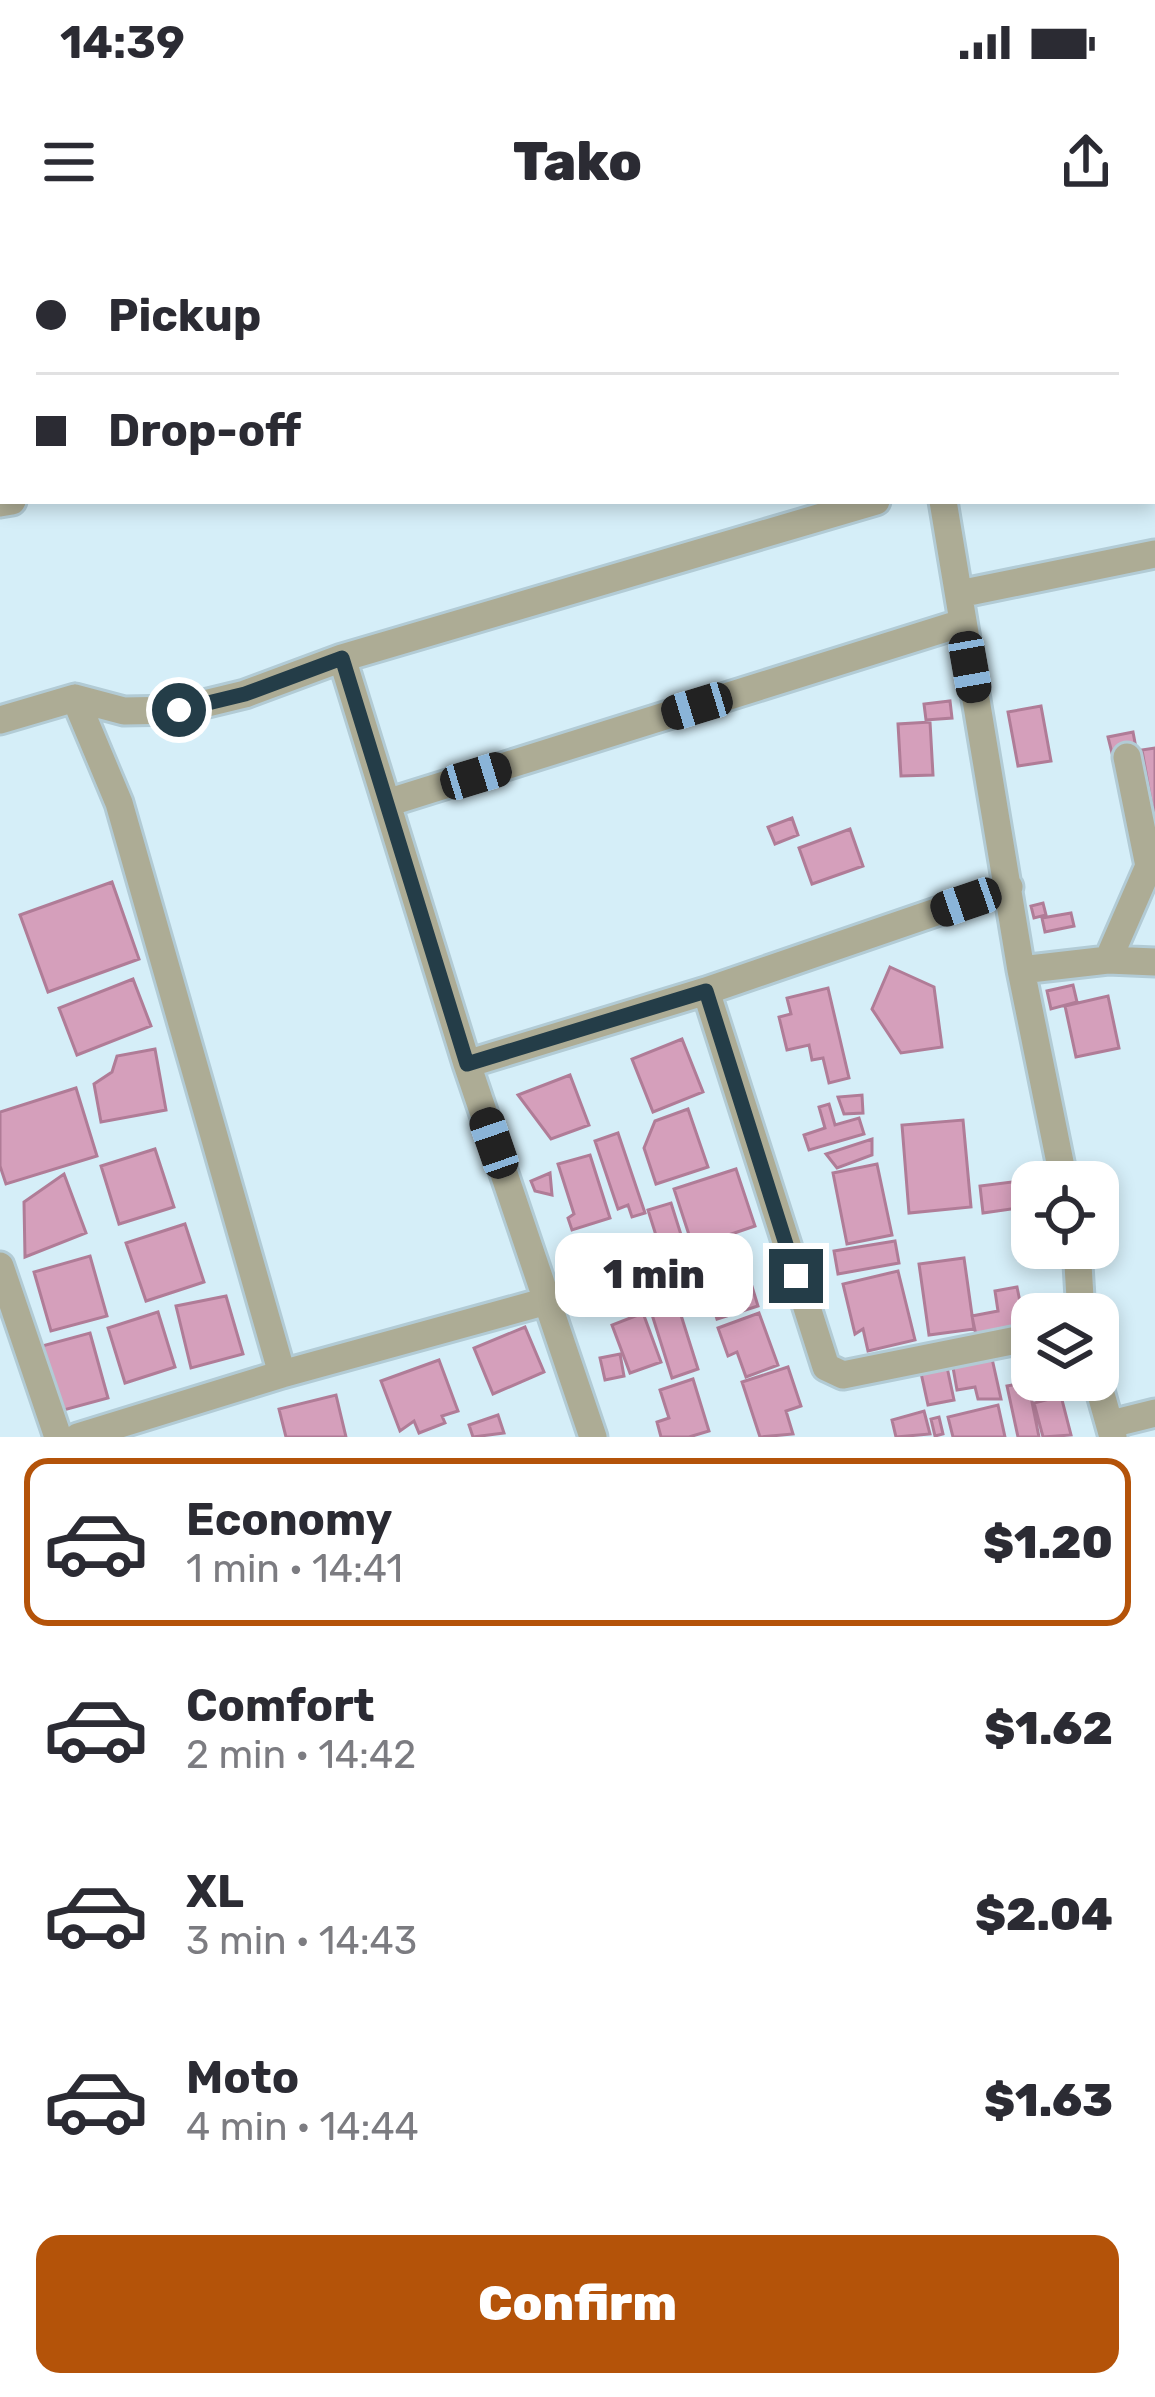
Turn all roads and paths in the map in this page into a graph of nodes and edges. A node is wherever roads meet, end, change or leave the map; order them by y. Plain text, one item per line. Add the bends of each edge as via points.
1 (866, 504) edge
2 (944, 504) edge
3 (1155, 554) edge
4 (959, 594) junction
5 (962, 623) junction
6 (342, 658) junction
7 (75, 698) junction
8 (0, 720) edge
9 (1127, 757) dead end
10 (387, 803) junction
11 (1152, 866) edge
12 (1010, 887) junction
13 (1142, 911) edge
14 (1108, 960) junction
15 (1155, 962) edge
16 (1022, 970) junction
17 (706, 991) junction
18 (467, 1064) junction
19 (1060, 1161) edge
20 (0, 1266) edge
21 (548, 1301) junction
22 (1011, 1341) edge
23 (283, 1373) junction
24 (1103, 1401) edge
25 (1155, 1412) edge
26 (1112, 1431) edge
27 (58, 1437) edge
28 (78, 1437) edge
29 (592, 1437) edge

1 - 6 street
2 - 4 street
3 - 4 street
4 - 5 street
5 - 10 street
5 - 12 street
6 - 7 street via 179,710 124,711
6 - 10 street
7 - 8 street
7 - 23 street via 118,803
9 - 11 street
10 - 18 street
11 - 13 street
12 - 16 street
12 - 17 street
13 - 14 street
14 - 15 street
14 - 16 street
16 - 19 street
17 - 18 street
17 - 22 street via 826,1367 844,1375
18 - 21 street
20 - 27 street
21 - 23 street
21 - 29 street
23 - 28 street
24 - 26 street
25 - 26 street

